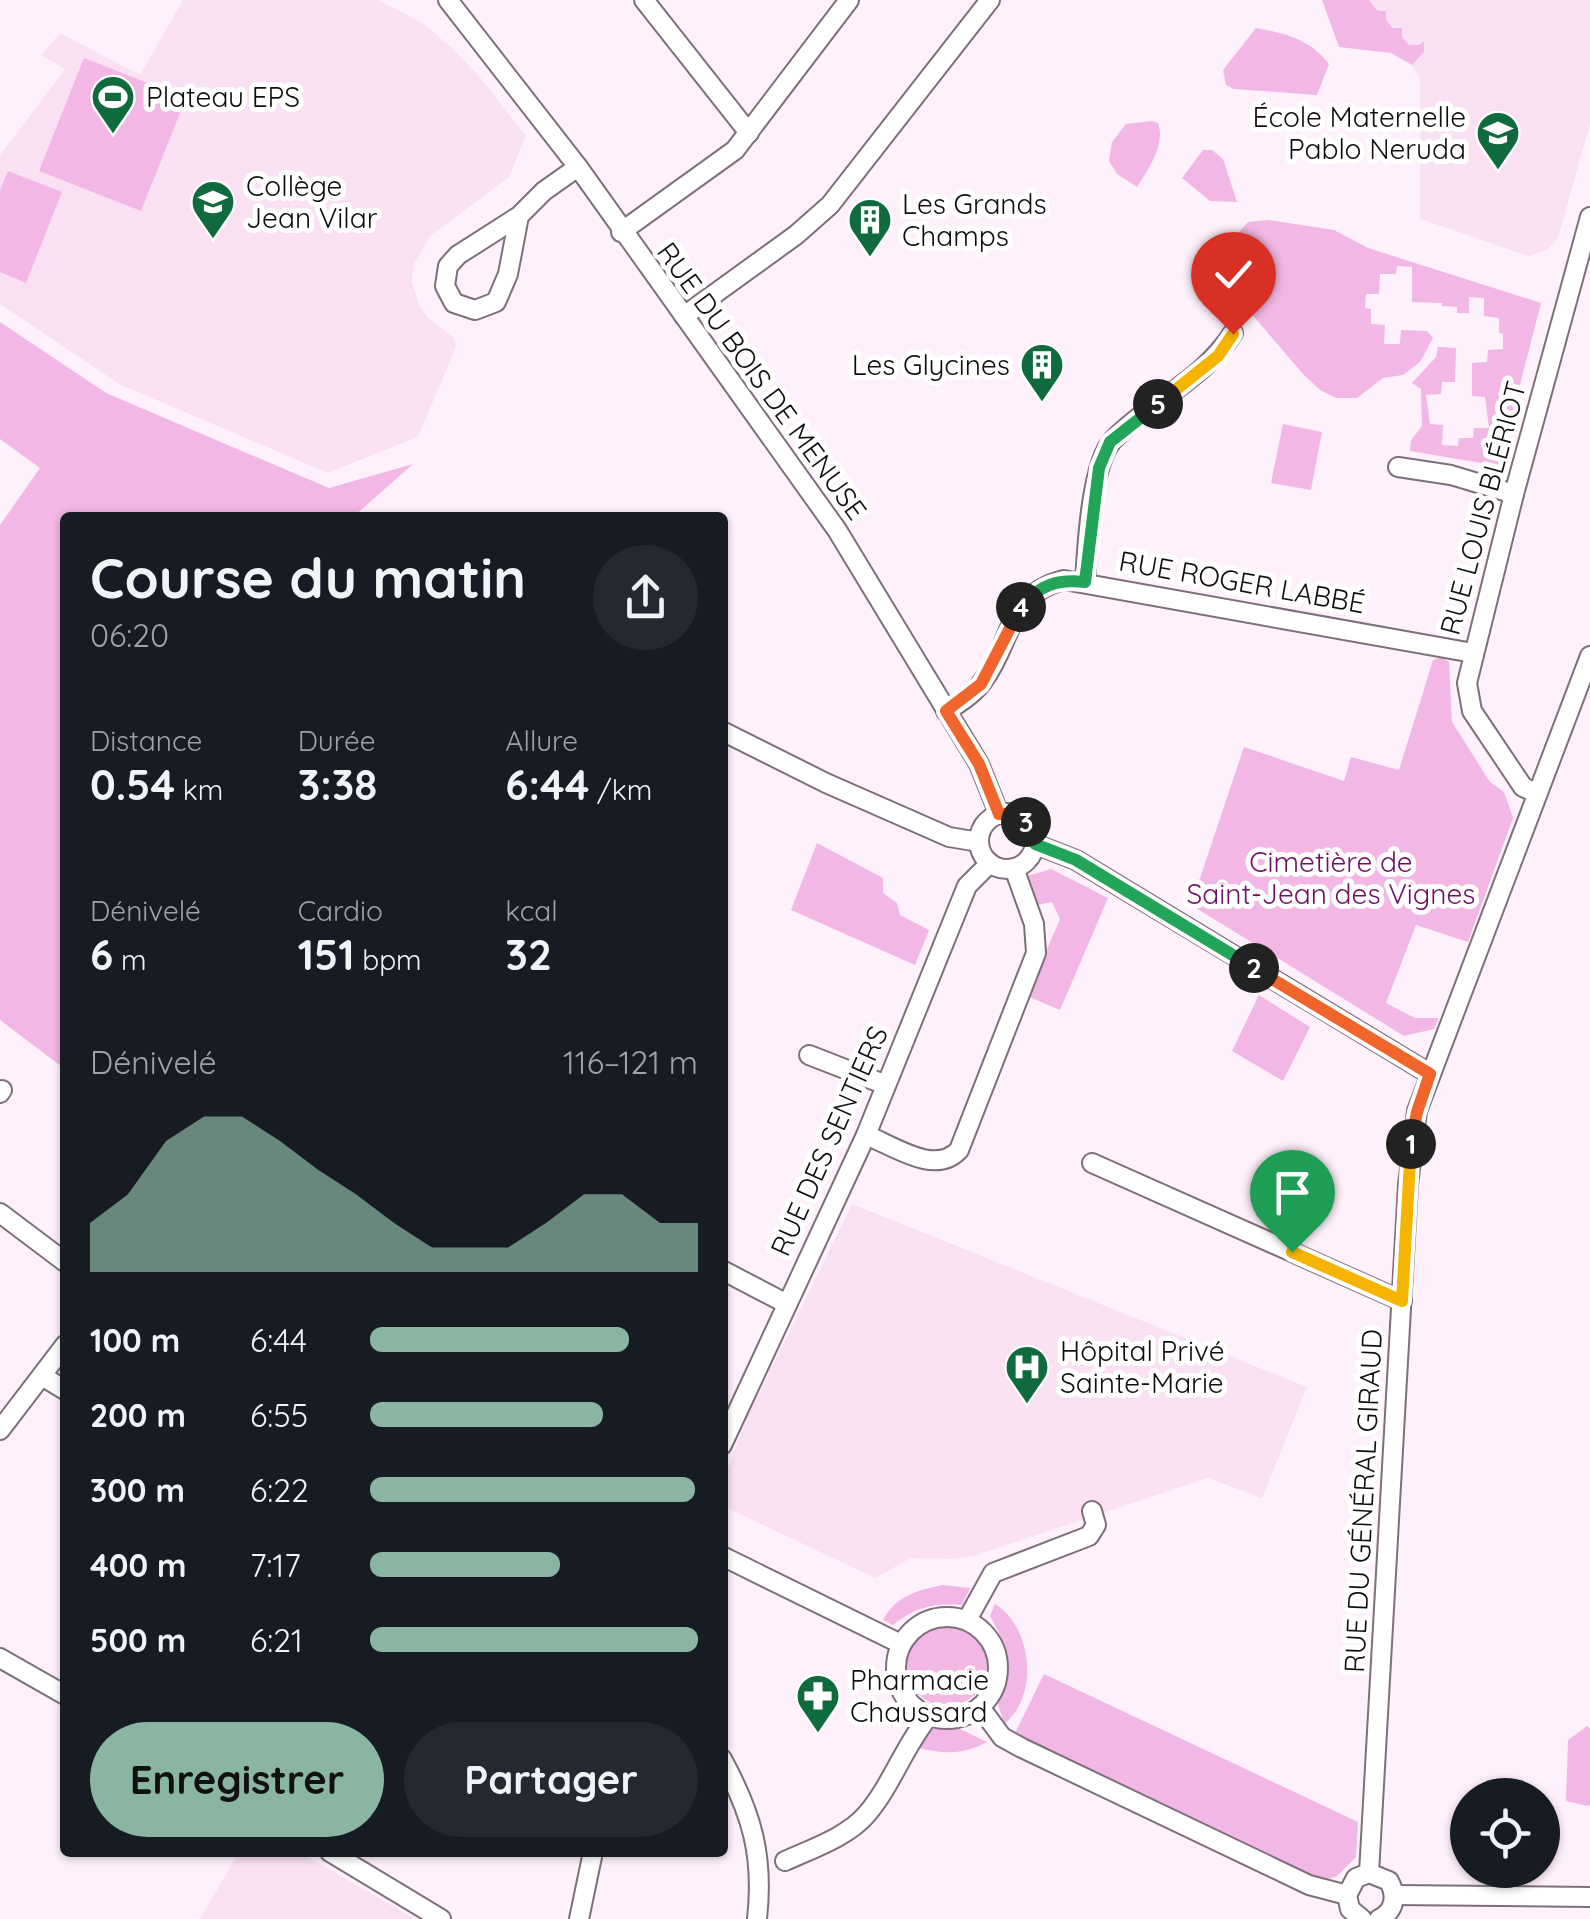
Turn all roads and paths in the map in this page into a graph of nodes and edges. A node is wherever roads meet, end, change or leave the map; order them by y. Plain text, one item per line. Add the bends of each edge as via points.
1 (448, 0) edge
2 (644, 0) edge
3 (850, 0) edge
4 (990, 0) edge
5 (748, 133) junction
6 (578, 167) junction
7 (520, 216) junction
8 (1590, 217) edge
9 (621, 232) junction
10 (684, 316) junction
11 (1233, 334) dead end
12 (1398, 468) dead end
13 (1514, 494) junction
14 (1085, 582) junction
15 (1474, 653) junction
16 (1590, 656) edge
17 (946, 711) junction
18 (728, 734) edge
19 (1536, 794) junction
20 (999, 814) junction
21 (979, 842) junction
22 (1035, 844) junction
23 (990, 862) junction
24 (1014, 868) junction
25 (809, 1055) dead end
26 (1430, 1074) junction
27 (886, 1085) junction
28 (866, 1135) junction
29 (1092, 1163) dead end
30 (0, 1213) edge
31 (60, 1258) edge
32 (728, 1273) edge
33 (1402, 1301) junction
34 (786, 1304) junction
35 (60, 1352) edge
36 (42, 1376) junction
37 (60, 1387) edge
38 (0, 1430) edge
39 (728, 1432) edge
40 (1092, 1511) dead end
41 (728, 1559) edge
42 (966, 1620) junction
43 (901, 1644) junction
44 (0, 1658) edge
45 (60, 1693) edge
46 (980, 1707) junction
47 (929, 1716) junction
48 (728, 1771) edge
49 (338, 1857) edge
50 (592, 1857) edge
51 (785, 1861) dead end
52 (1369, 1874) junction
53 (1347, 1895) junction
54 (1394, 1895) junction
55 (1590, 1897) edge
56 (442, 1919) edge
57 (578, 1919) edge
58 (757, 1919) edge
59 (1362, 1919) edge
60 (1379, 1919) edge

1 - 6 street, RUE DU BOIS DE MENUSE
2 - 5 street
3 - 5 street
4 - 10 street via 823,212
5 - 9 street via 722,161
6 - 7 street
6 - 9 street, RUE DU BOIS DE MENUSE
7 - 7 street via 448,266 445,286 454,303 475,310 496,302
8 - 13 street, RUE LOUIS BLÉRIOT
9 - 10 street, RUE DU BOIS DE MENUSE
10 - 17 street, RUE DU BOIS DE MENUSE via 837,530
11 - 14 street via 1218,356 1110,442 1099,468
12 - 13 street
13 - 15 street, RUE LOUIS BLÉRIOT
14 - 15 street, RUE ROGER LABBÉ
14 - 17 street, RUE ROGER LABBÉ via 1064,580 1035,592 1015,616 981,684
15 - 19 street, RUE LOUIS BLÉRIOT via 1467,683 1472,711 1524,787
16 - 19 street, RUE DU GÉNÉRAL GIRAUD
17 - 20 street, RUE DU BOIS DE MENUSE via 979,764
18 - 21 street via 949,837
19 - 26 street, RUE DU GÉNÉRAL GIRAUD
20 - 21 street via 986,822
20 - 22 street via 1020,816
21 - 23 street
22 - 24 street
22 - 26 street via 1076,860
23 - 24 street
23 - 27 street, RUE DES SENTIERS via 967,886
24 - 28 street via 1034,924 1036,953 959,1150 933,1162
25 - 27 street
26 - 33 street, RUE DU GÉNÉRAL GIRAUD via 1411,1146
27 - 28 street, RUE DES SENTIERS
28 - 34 street, RUE DES SENTIERS
29 - 33 street
30 - 31 street
32 - 34 street
33 - 52 street, RUE DU GÉNÉRAL GIRAUD
34 - 39 street, RUE DES SENTIERS
35 - 36 street
36 - 37 street
36 - 38 street
40 - 42 street via 1096,1524 1089,1536 993,1573
41 - 43 street
42 - 43 street via 922,1622
42 - 46 street via 992,1643 998,1660 991,1694
43 - 47 street via 896,1678 902,1694
44 - 45 street
46 - 47 street via 956,1718
46 - 53 street via 1002,1737 1022,1748 1309,1885
47 - 51 street via 865,1817
48 - 58 street via 758,1850
49 - 56 street
50 - 57 street
52 - 53 street via 1356,1878
52 - 54 street via 1389,1882
53 - 59 street
54 - 55 street
54 - 60 street via 1390,1911

